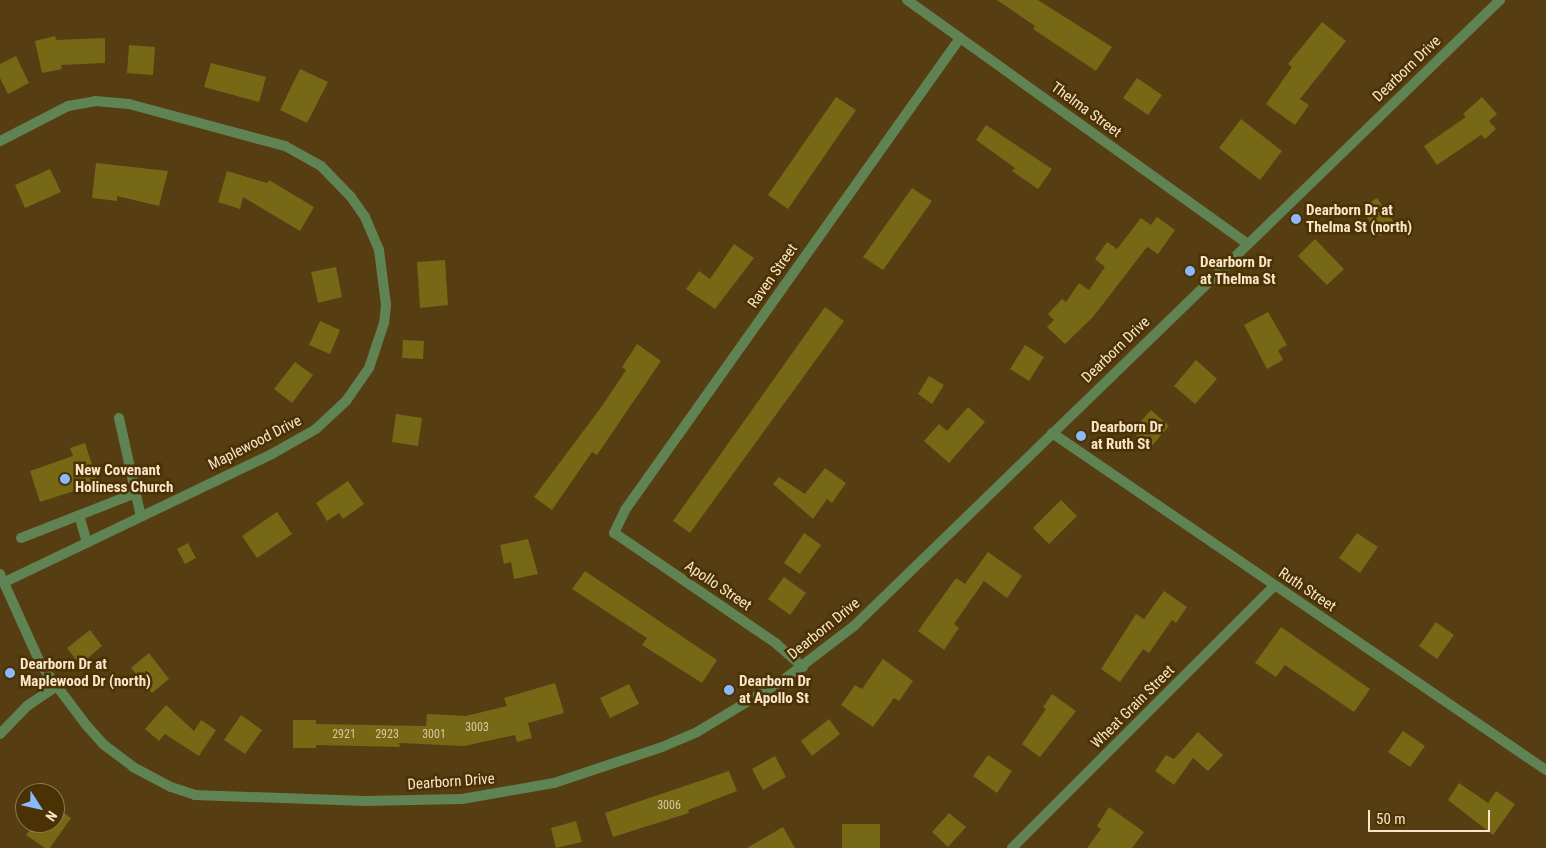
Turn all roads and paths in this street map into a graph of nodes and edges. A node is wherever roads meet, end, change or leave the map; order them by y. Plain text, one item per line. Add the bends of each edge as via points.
1 (907, 0) edge
2 (1500, 0) edge
3 (960, 38) junction
4 (0, 141) edge
5 (1248, 244) junction
6 (119, 418) dead end
7 (1052, 433) junction
8 (136, 493) junction
9 (79, 515) junction
10 (141, 517) junction
11 (614, 533) joint
12 (21, 538) dead end
13 (87, 543) junction
14 (2, 578) edge
15 (1274, 586) junction
16 (803, 667) junction
17 (55, 687) junction
18 (0, 734) edge
19 (1546, 770) edge
20 (1012, 848) edge

1 - 3 street, Thelma Street
2 - 5 street, Dearborn Drive
3 - 5 street, Thelma Street
3 - 11 street, Raven Street via 625,510
4 - 10 street, Maplewood Drive via 82,102 129,104 246,133 301,153 321,166 347,191 373,234 385,284 384,323 369,368 346,402 301,438
5 - 7 street, Dearborn Drive
6 - 8 street
7 - 15 street, Ruth Street
7 - 16 street, Dearborn Drive via 860,620
8 - 9 street
8 - 10 street
9 - 12 street
9 - 13 street
10 - 13 street, Maplewood Drive
11 - 16 street, Apollo Street via 777,644
13 - 14 street, Maplewood Drive
14 - 17 street, Dearborn Drive via 25,633
15 - 19 street, Ruth Street
15 - 20 street, Wheat Grain Street
16 - 17 street, Dearborn Drive via 697,732 628,761 554,783 485,797 434,801 195,795 150,777 119,758
17 - 18 street via 27,706

